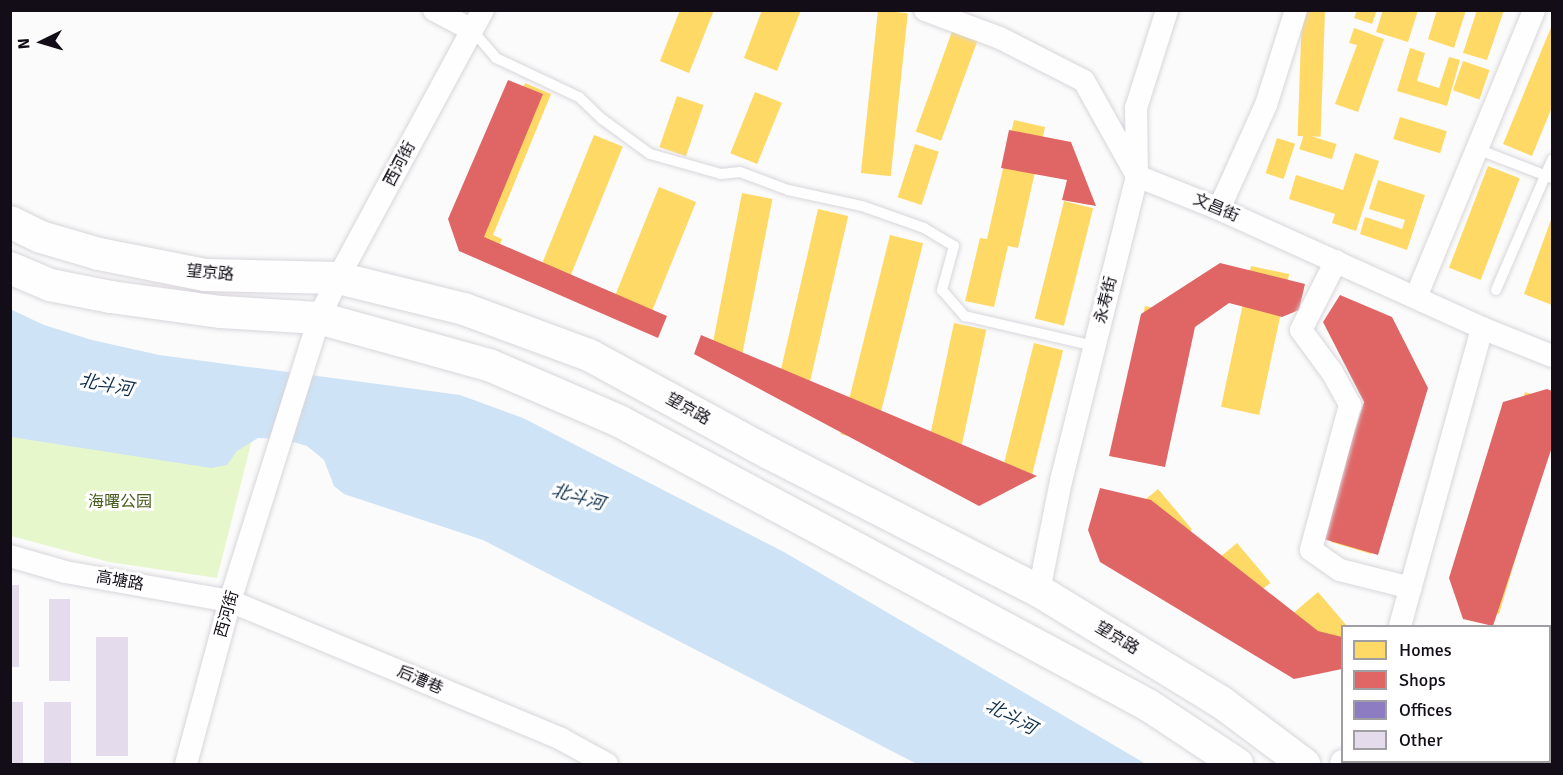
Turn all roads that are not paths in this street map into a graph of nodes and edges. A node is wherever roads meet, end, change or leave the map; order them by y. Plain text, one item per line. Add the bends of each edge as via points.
1 (434, 10) edge
2 (925, 10) edge
3 (1167, 10) edge
4 (1296, 10) edge
5 (1534, 10) edge
6 (477, 20) edge
7 (1477, 149) junction
8 (1552, 160) edge
9 (1137, 176) junction
10 (1550, 177) edge
11 (1219, 209) junction
12 (10, 222) edge
13 (1336, 261) junction
14 (10, 267) edge
15 (338, 278) junction
16 (1496, 290) dead end
17 (1416, 297) junction
18 (319, 318) junction
19 (1482, 328) junction
20 (1094, 346) junction
21 (1552, 356) edge
22 (10, 556) edge
23 (1411, 588) junction
24 (1039, 591) junction
25 (230, 601) junction
26 (1404, 625) edge
27 (186, 765) edge
28 (607, 765) edge
29 (1237, 765) edge
30 (1304, 765) edge

1 - 6 street
2 - 9 street via 1000,38 1084,81
3 - 9 street, 永寿街 via 1136,108
4 - 11 street via 1266,105
5 - 7 street
6 - 15 street, 西河街
6 - 20 lane via 496,58 579,98 650,154 720,174 740,172 924,228 954,246 942,290 965,316
7 - 10 lane
7 - 17 street
8 - 10 lane
9 - 11 street, 文昌街
9 - 20 street, 永寿街
10 - 16 lane
11 - 13 street, 文昌街
12 - 15 main road, 望京路 via 41,237 99,254 205,275
13 - 17 street, 文昌街
13 - 23 street via 1301,330 1350,405 1311,550 1340,570
14 - 18 main road via 50,285 111,297 221,312
15 - 18 street, 西河街
15 - 24 main road, 望京路 via 464,309 589,355 769,453
17 - 19 street, 文昌街
18 - 25 street, 西河街
18 - 29 main road via 489,365 619,421 1148,705
19 - 21 street, 文昌街
19 - 23 street
20 - 24 street, 永寿街
22 - 25 street, 高塘路 via 65,572
23 - 26 street
24 - 30 main road, 望京路 via 1221,702
25 - 27 street, 西河街
25 - 28 street, 后漕巷 via 561,739

